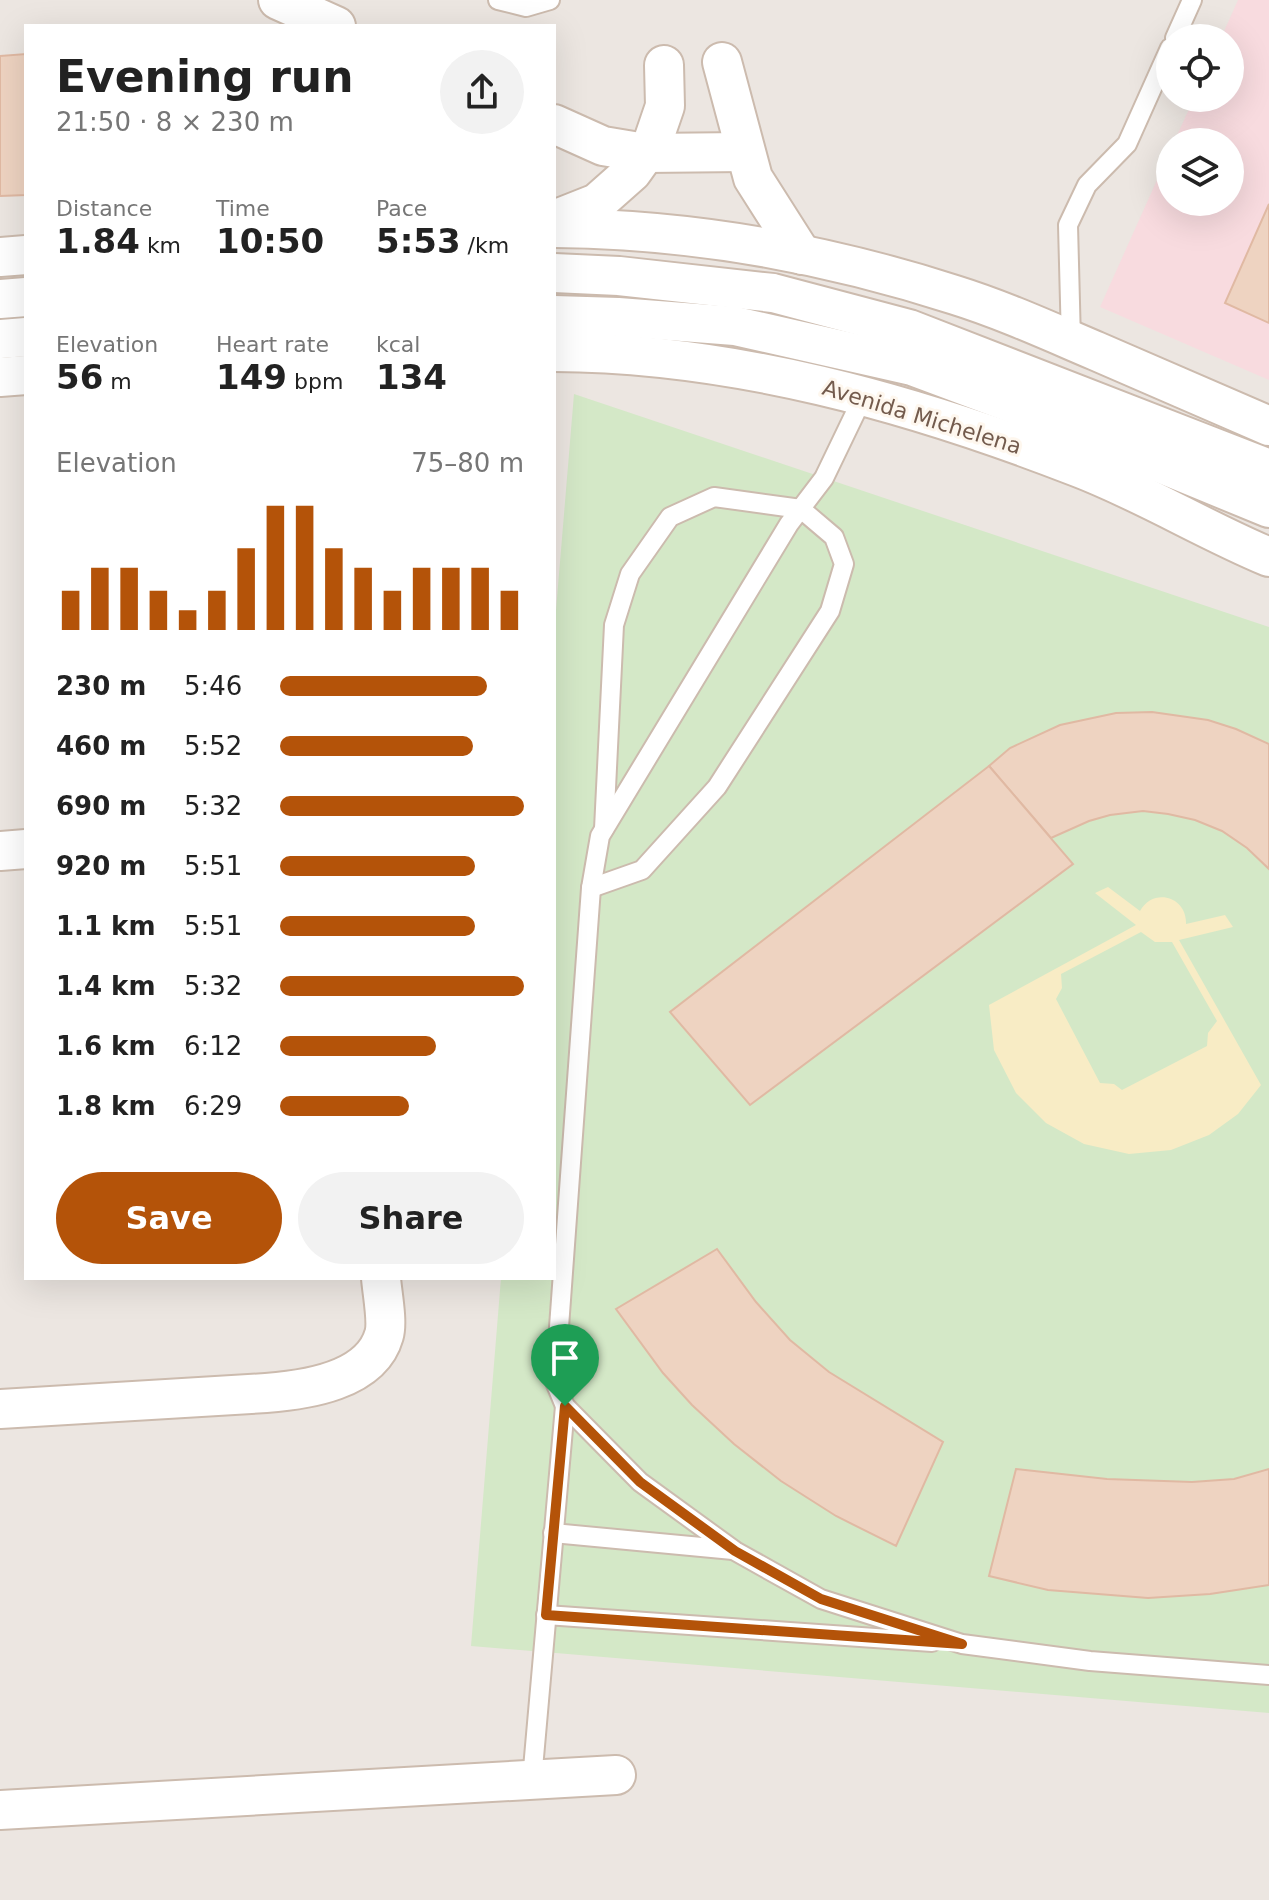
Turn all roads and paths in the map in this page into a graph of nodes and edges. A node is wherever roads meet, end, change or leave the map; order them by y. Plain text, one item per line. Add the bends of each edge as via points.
1 (278, 0) edge
2 (498, 0) edge
3 (550, 0) edge
4 (1192, 0) edge
5 (332, 24) edge
6 (1181, 24) edge
7 (722, 62) dead end
8 (664, 65) dead end
9 (1156, 79) edge
10 (556, 125) edge
11 (745, 152) junction
12 (645, 153) junction
13 (556, 219) edge
14 (556, 228) edge
15 (24, 255) edge
16 (802, 255) junction
17 (0, 257) edge
18 (556, 273) edge
19 (24, 297) edge
20 (0, 299) edge
21 (556, 315) edge
22 (24, 337) edge
23 (0, 339) edge
24 (1071, 341) junction
25 (556, 352) edge
26 (24, 375) edge
27 (0, 377) edge
28 (863, 397) junction
29 (1269, 426) edge
30 (1269, 469) edge
31 (1269, 508) edge
32 (801, 509) junction
33 (1269, 557) edge
34 (603, 832) junction
35 (24, 849) edge
36 (0, 851) edge
37 (591, 888) junction
38 (381, 1280) edge
39 (565, 1406) junction
40 (0, 1409) edge
41 (553, 1533) junction
42 (735, 1551) junction
43 (546, 1615) junction
44 (962, 1644) junction
45 (1269, 1675) edge
46 (616, 1775) dead end
47 (532, 1780) junction
48 (0, 1810) edge

1 - 5 street
2 - 3 lane via 526,7
4 - 6 lane
7 - 11 street
8 - 12 street via 665,106
9 - 24 lane via 1127,144 1087,185 1068,225
10 - 12 street via 603,146
11 - 12 street
11 - 16 street via 753,178
12 - 13 street via 597,203
14 - 16 street via 704,238
15 - 17 street
16 - 24 street via 956,295
18 - 30 street via 773,293 909,329
19 - 20 street
21 - 31 street, Avenida Michelena via 735,326 912,366
22 - 23 street
24 - 29 street
25 - 28 street, Avenida Michelena via 707,362
26 - 27 street
28 - 32 lane via 824,478
28 - 33 street, Avenida Michelena via 1080,468
32 - 34 lane
32 - 34 lane via 714,497 670,517 630,574 614,625
32 - 37 lane via 834,537 844,564 830,611 717,787 642,870
34 - 37 lane
35 - 36 street
37 - 39 lane via 555,1382
38 - 40 street via 385,1334 369,1361 344,1377 305,1390
39 - 41 lane
39 - 42 lane via 640,1482
41 - 42 lane
41 - 43 lane
42 - 44 lane via 821,1599
43 - 44 lane
43 - 47 lane
44 - 45 lane via 1090,1661
46 - 47 street
47 - 48 street

